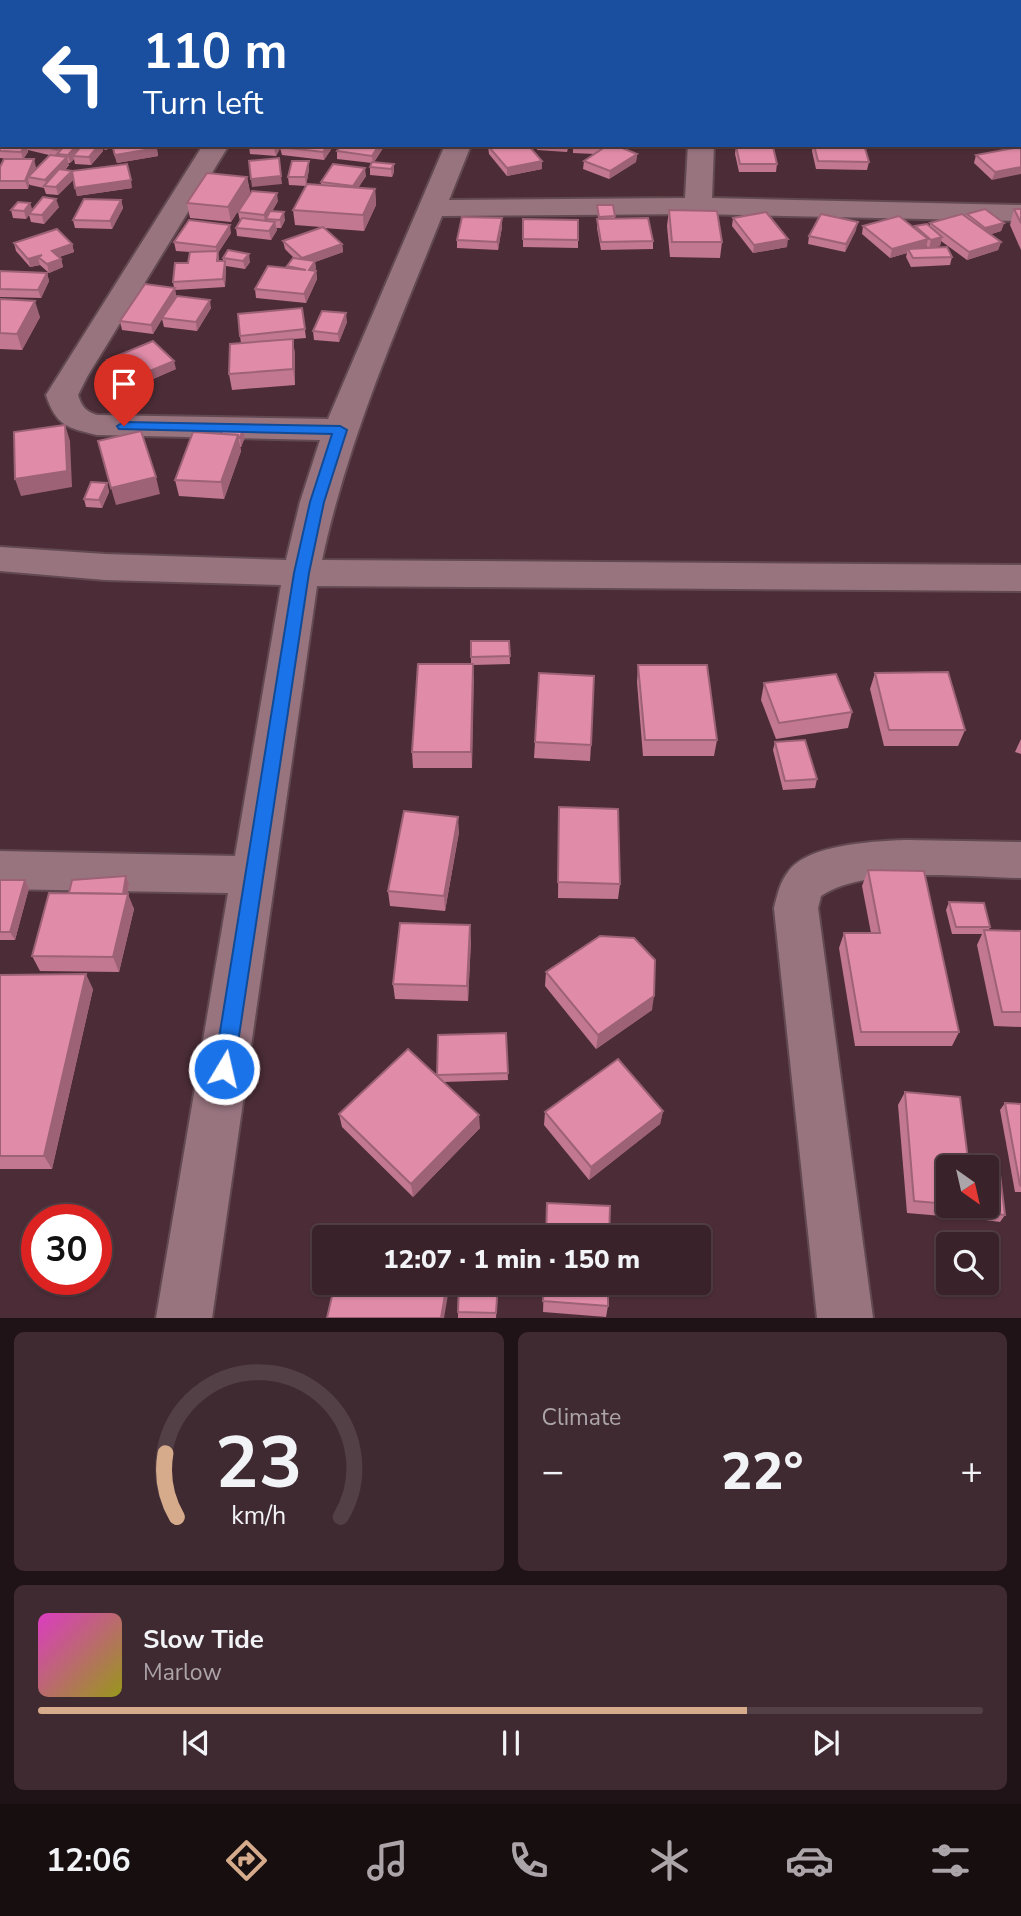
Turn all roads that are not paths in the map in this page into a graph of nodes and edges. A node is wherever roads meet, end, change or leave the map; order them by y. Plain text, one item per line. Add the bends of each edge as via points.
1 (215, 147) edge
2 (457, 147) edge
3 (701, 147) edge
4 (698, 206) junction
5 (435, 208) junction
6 (1021, 213) edge
7 (340, 430) junction
8 (0, 559) edge
9 (301, 573) junction
10 (1021, 578) edge
11 (1021, 860) edge
12 (0, 870) edge
13 (254, 875) junction
14 (184, 1318) edge
15 (845, 1318) edge

1 - 7 street via 71,377 62,395 66,408 72,418 97,425
2 - 5 street
3 - 4 street
4 - 5 street
4 - 6 street
5 - 7 street
7 - 9 street
8 - 9 street
9 - 10 street
9 - 13 street
11 - 15 street via 867,859 828,870 805,883 796,908
12 - 13 street
13 - 14 street

